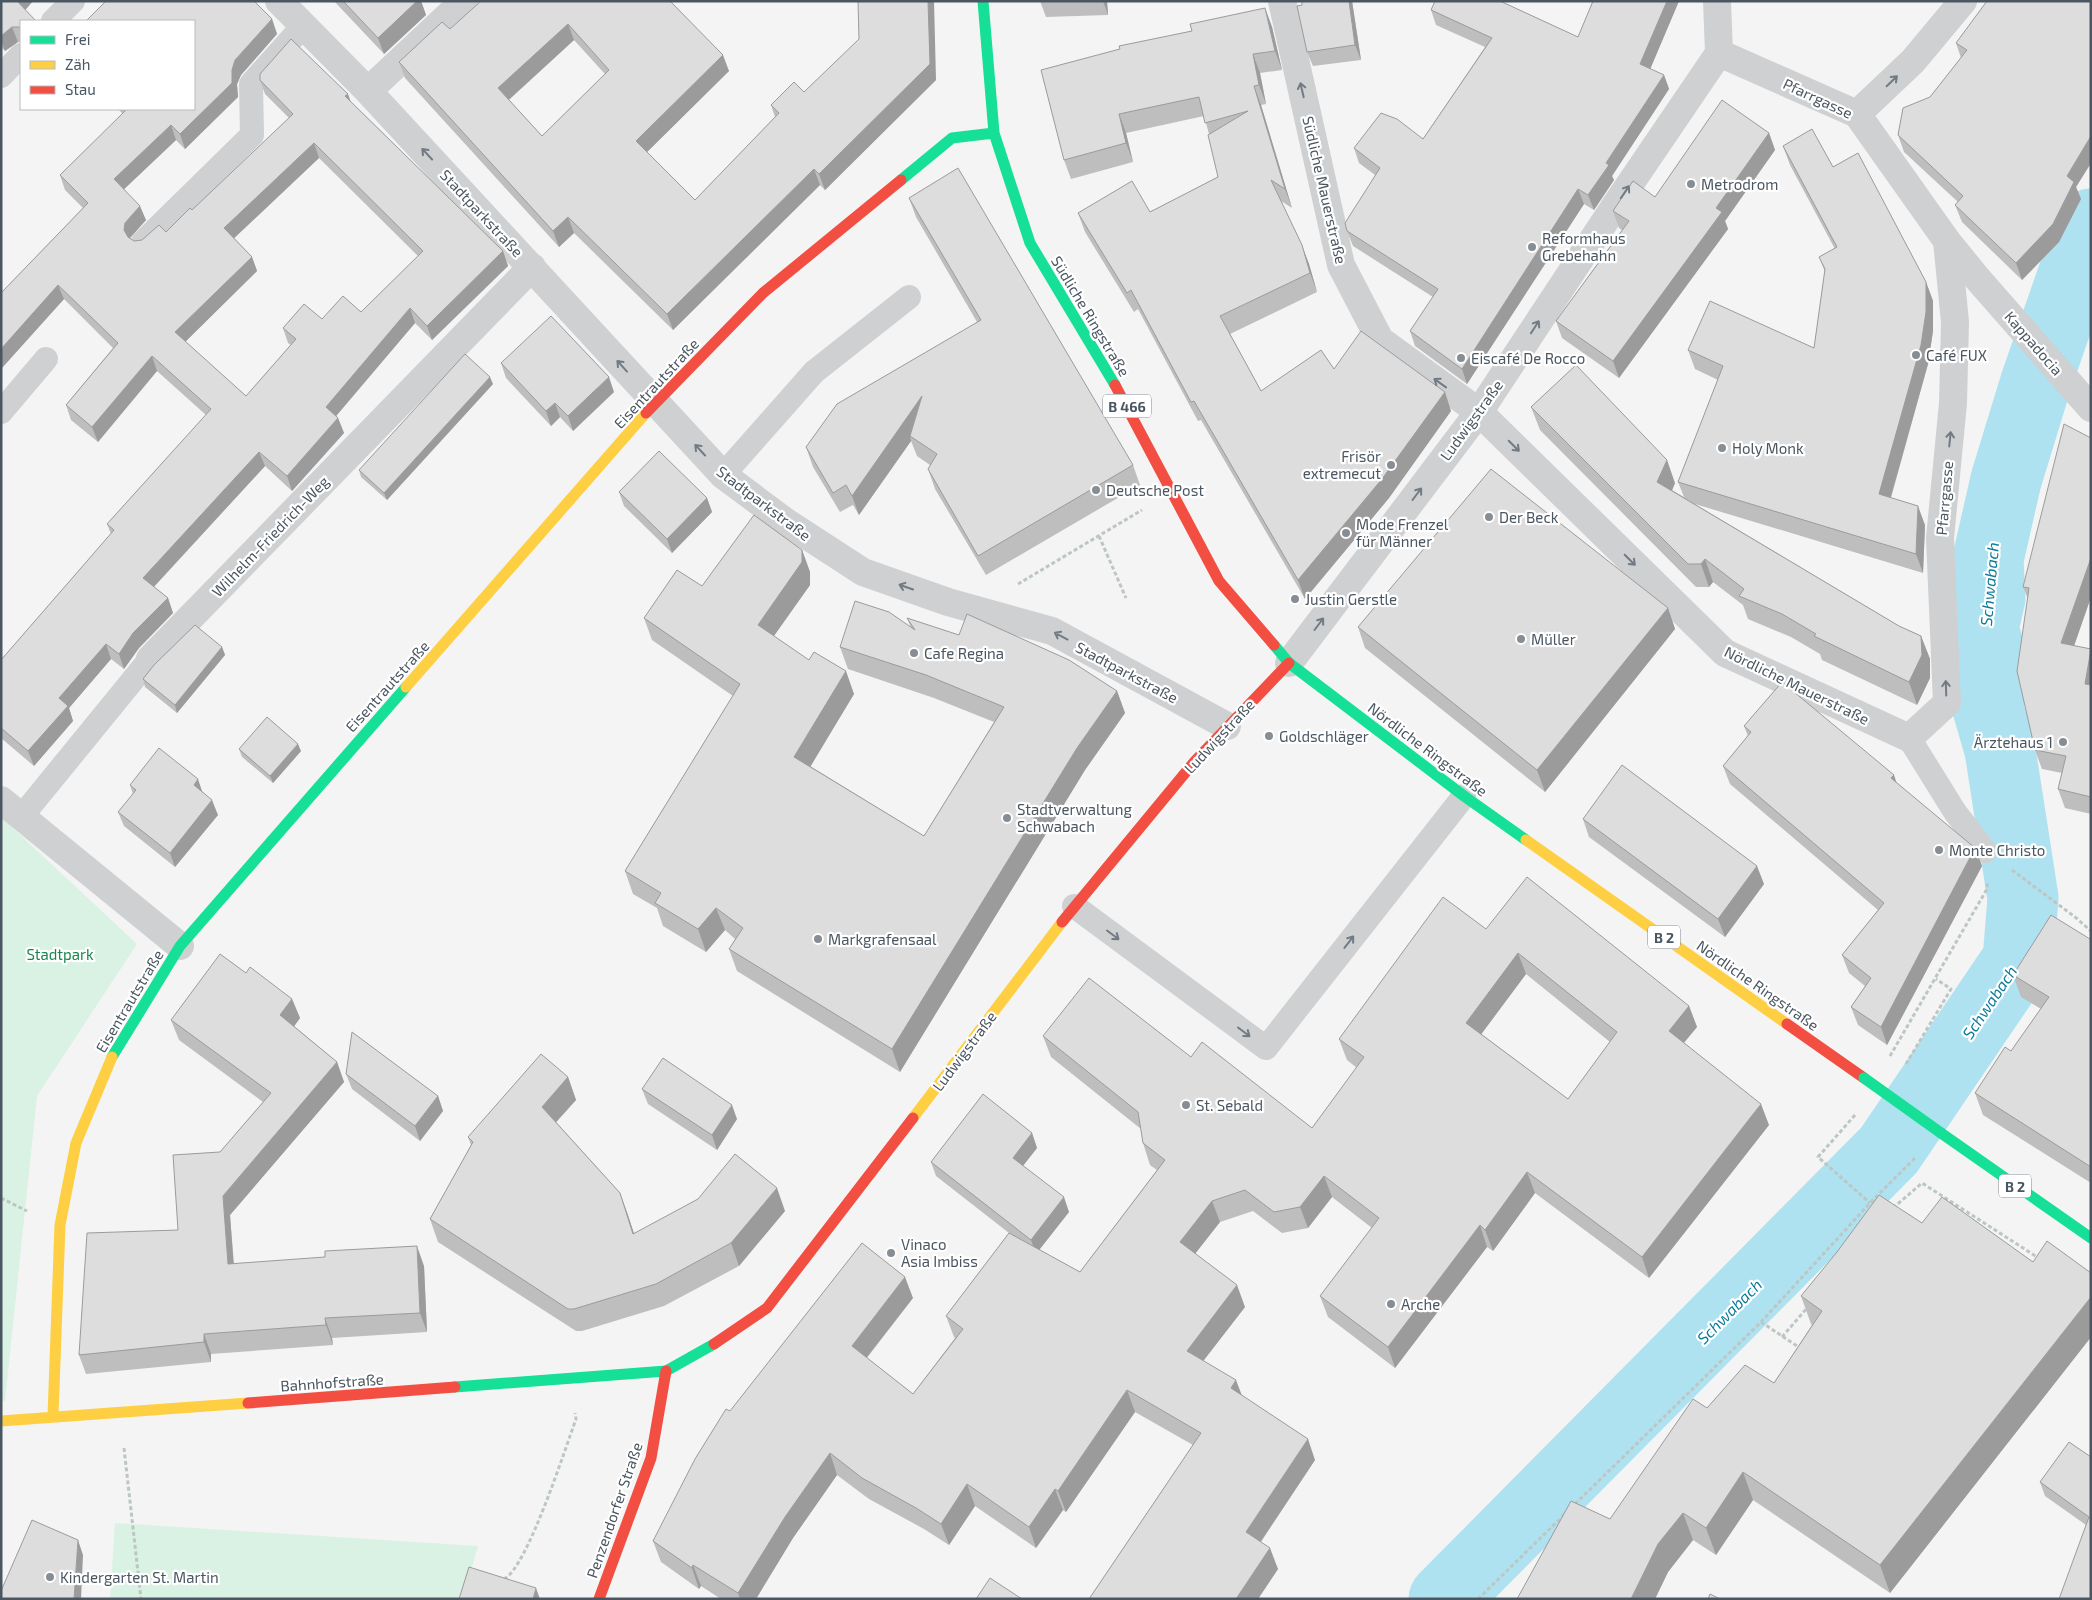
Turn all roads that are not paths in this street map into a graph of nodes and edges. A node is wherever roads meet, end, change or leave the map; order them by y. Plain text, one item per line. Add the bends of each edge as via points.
1 (73, 1) edge
2 (278, 1) edge
3 (464, 1) edge
4 (983, 1) edge
5 (1282, 1) edge
6 (1717, 1) edge
7 (1963, 1) edge
8 (55, 20) edge
9 (304, 26) junction
10 (1719, 53) junction
11 (20, 56) edge
12 (1, 76) edge
13 (368, 91) junction
14 (1857, 114) junction
15 (994, 133) junction
16 (1947, 241) junction
17 (143, 242) edge
18 (532, 267) junction
19 (1977, 278) joint
20 (909, 297) dead end
21 (46, 360) dead end
22 (655, 402) junction
23 (2091, 408) edge
24 (1, 412) edge
25 (1480, 412) junction
26 (723, 475) junction
27 (150, 660) joint
28 (1289, 663) junction
29 (1227, 726) junction
30 (1909, 738) junction
31 (1464, 796) junction
32 (12, 808) edge
33 (1985, 851) road end
34 (1074, 906) junction
35 (180, 946) junction
36 (2091, 1238) edge
37 (666, 1370) junction
38 (53, 1416) junction
39 (1, 1421) edge
40 (599, 1599) edge

1 - 8 lane
2 - 9 street, Stadtparkstraße
3 - 13 street
4 - 15 main road, Südliche Ringstraße / B 466
25 -> 5 street, Südliche Mauerstraße via 1380,340 1341,265
6 - 10 street
14 -> 7 street via 1913,61
9 - 13 street, Stadtparkstraße
9 - 17 lane via 251,84 252,135
10 - 14 street, Pfarrgasse
25 -> 10 street, Ludwigstraße
11 - 12 lane
18 -> 13 street, Stadtparkstraße
14 - 16 street, Pfarrgasse
15 - 22 main road, Eisentrautstraße via 952,138 763,293
15 - 28 main road, Südliche Ringstraße / B 466 via 1030,243 1127,406 1219,581
16 - 19 street, Pfarrgasse
30 -> 16 street, Pfarrgasse via 1947,703 1940,538 1953,403 1954,322
22 -> 18 street, Stadtparkstraße
18 - 27 street, Wilhelm-Friedrich-Weg
19 - 23 street, Kappadocia
20 - 26 lane via 814,372
21 - 24 lane
26 -> 22 street, Stadtparkstraße
22 - 35 main road, Eisentrautstraße
28 -> 25 street, Ludwigstraße
25 -> 30 street, Nördliche Mauerstraße via 1725,653
29 -> 26 street, Stadtparkstraße via 1052,631 976,610 863,572 786,522
27 - 32 lane, Wilhelm-Friedrich-Weg
28 - 29 main road, Ludwigstraße
28 - 31 main road, Nördliche Ringstraße / B 2
29 - 34 main road, Ludwigstraße
30 - 33 lane
34 -> 31 lane via 1266,1048
31 - 36 main road, Nördliche Ringstraße / B 2, bridge
32 - 35 street, Wilhelm-Friedrich-Weg
34 - 37 main road, Ludwigstraße via 767,1308 716,1343
35 - 38 main road, Eisentrautstraße via 115,1049 76,1144 60,1225
37 - 38 main road, Bahnhofstraße
37 - 40 main road, Penzendorfer Straße via 651,1458
38 - 39 main road, Bahnhofstraße

